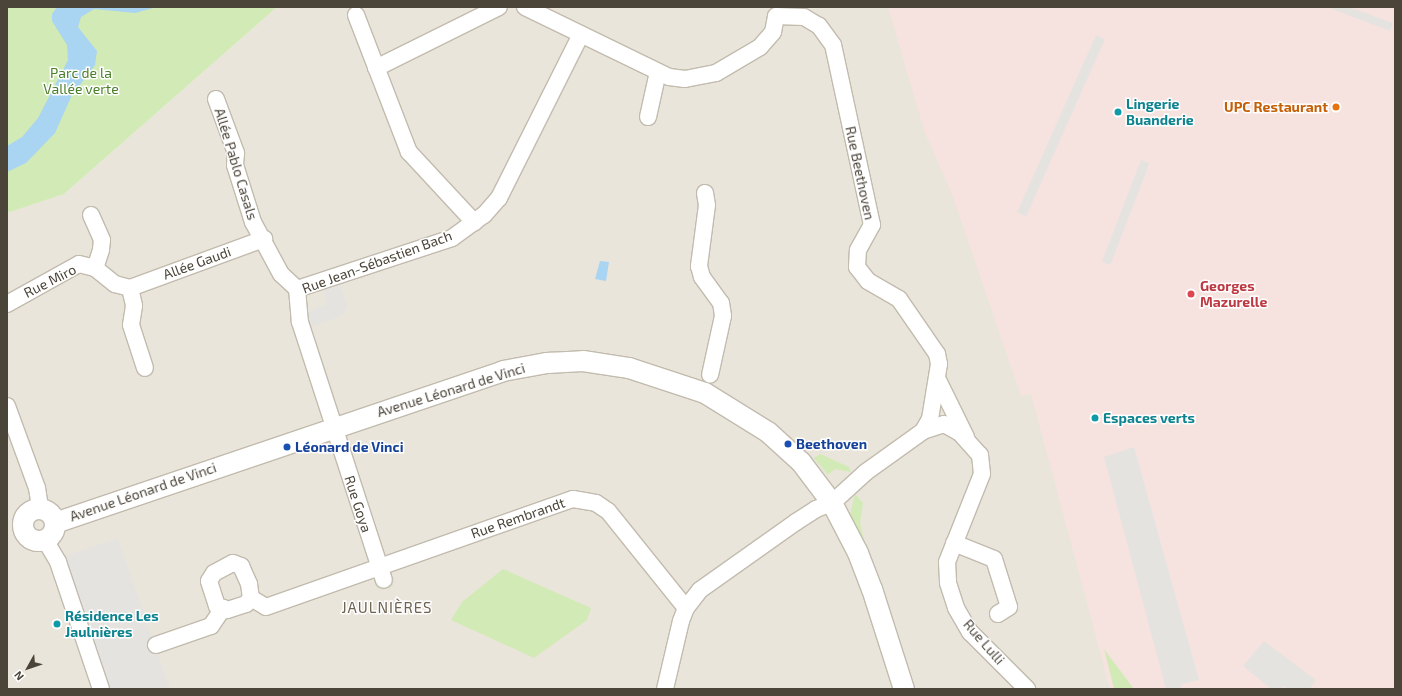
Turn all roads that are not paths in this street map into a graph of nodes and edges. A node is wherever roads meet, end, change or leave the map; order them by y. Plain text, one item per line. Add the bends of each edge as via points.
1 (499, 7) edge
2 (525, 7) edge
3 (773, 12) edge
4 (356, 15) dead end
5 (581, 34) junction
6 (376, 68) junction
7 (658, 72) junction
8 (216, 99) dead end
9 (648, 117) dead end
10 (705, 193) dead end
11 (91, 215) dead end
12 (474, 222) junction
13 (264, 239) junction
14 (95, 268) junction
15 (130, 288) junction
16 (297, 288) junction
17 (7, 304) edge
18 (145, 368) dead end
19 (710, 375) dead end
20 (937, 378) junction
21 (7, 406) edge
22 (334, 427) junction
23 (922, 430) junction
24 (966, 439) junction
25 (832, 503) junction
26 (40, 508) junction
27 (55, 523) junction
28 (15, 534) edge
29 (45, 540) junction
30 (954, 543) junction
31 (381, 573) junction
32 (250, 598) junction
33 (223, 608) junction
34 (686, 608) junction
35 (998, 614) dead end
36 (156, 645) dead end
37 (101, 689) edge
38 (665, 689) edge
39 (904, 689) edge
40 (1027, 689) edge

1 - 6 street via 439,39
2 - 5 street
3 - 7 street via 773,32 760,47 716,73 685,79 669,77
3 - 20 street, Rue Beethoven via 804,17 819,26 833,45 872,225 858,250 857,267 868,281 892,293 905,305 937,354
4 - 6 street
5 - 7 street
5 - 12 street, Rue Jean-Sébastien Bach via 499,198
6 - 12 street via 409,152
7 - 9 street
8 - 13 street, Allée Pablo Casals via 236,153 234,165 253,222
10 - 19 street via 707,205 699,266 702,277 721,303 723,316
11 - 14 street via 102,240
12 - 16 street, Rue Jean-Sébastien Bach via 452,238
13 - 15 street, Allée Gaudi
13 - 16 street, Allée Pablo Casals via 281,274
14 - 15 street via 114,284
14 - 17 street, Rue Miro via 79,264
15 - 18 street via 134,306 131,325
16 - 22 street, Rue Jean-Sébastien Bach via 300,322
20 - 23 street, Rue Beethoven via 930,419
20 - 24 street
21 - 26 street via 37,488
22 - 25 street, Avenue Léonard de Vinci via 503,371 547,363 583,361 629,368 705,393 737,410 768,432 801,462
22 - 27 street, Avenue Léonard de Vinci
22 - 31 street, Rue Goya
23 - 24 street via 944,424
23 - 25 street, Rue Beethoven via 866,472
24 - 30 street, Rue Lulli via 980,455 983,464
25 - 34 street, Rue Beethoven via 802,518 700,590
25 - 39 street, Avenue Léonard de Vinci via 858,553 872,589
26 - 27 street via 53,516
26 - 28 street via 27,513
27 - 29 street via 51,536
28 - 29 street via 36,541
29 - 37 street via 58,562
30 - 35 street, Rue Lulli via 994,559 1009,607
30 - 40 street, Rue Lulli via 947,562 947,572 956,608 970,632
31 - 32 street, Rue Rembrandt via 266,606
31 - 34 street, Rue Rembrandt via 560,502 585,500 608,511
32 - 33 street via 236,608
32 - 33 street via 249,584 241,566 234,563 222,567 209,581 217,606
33 - 36 street via 211,626
34 - 38 street, Rue Beethoven via 675,640

